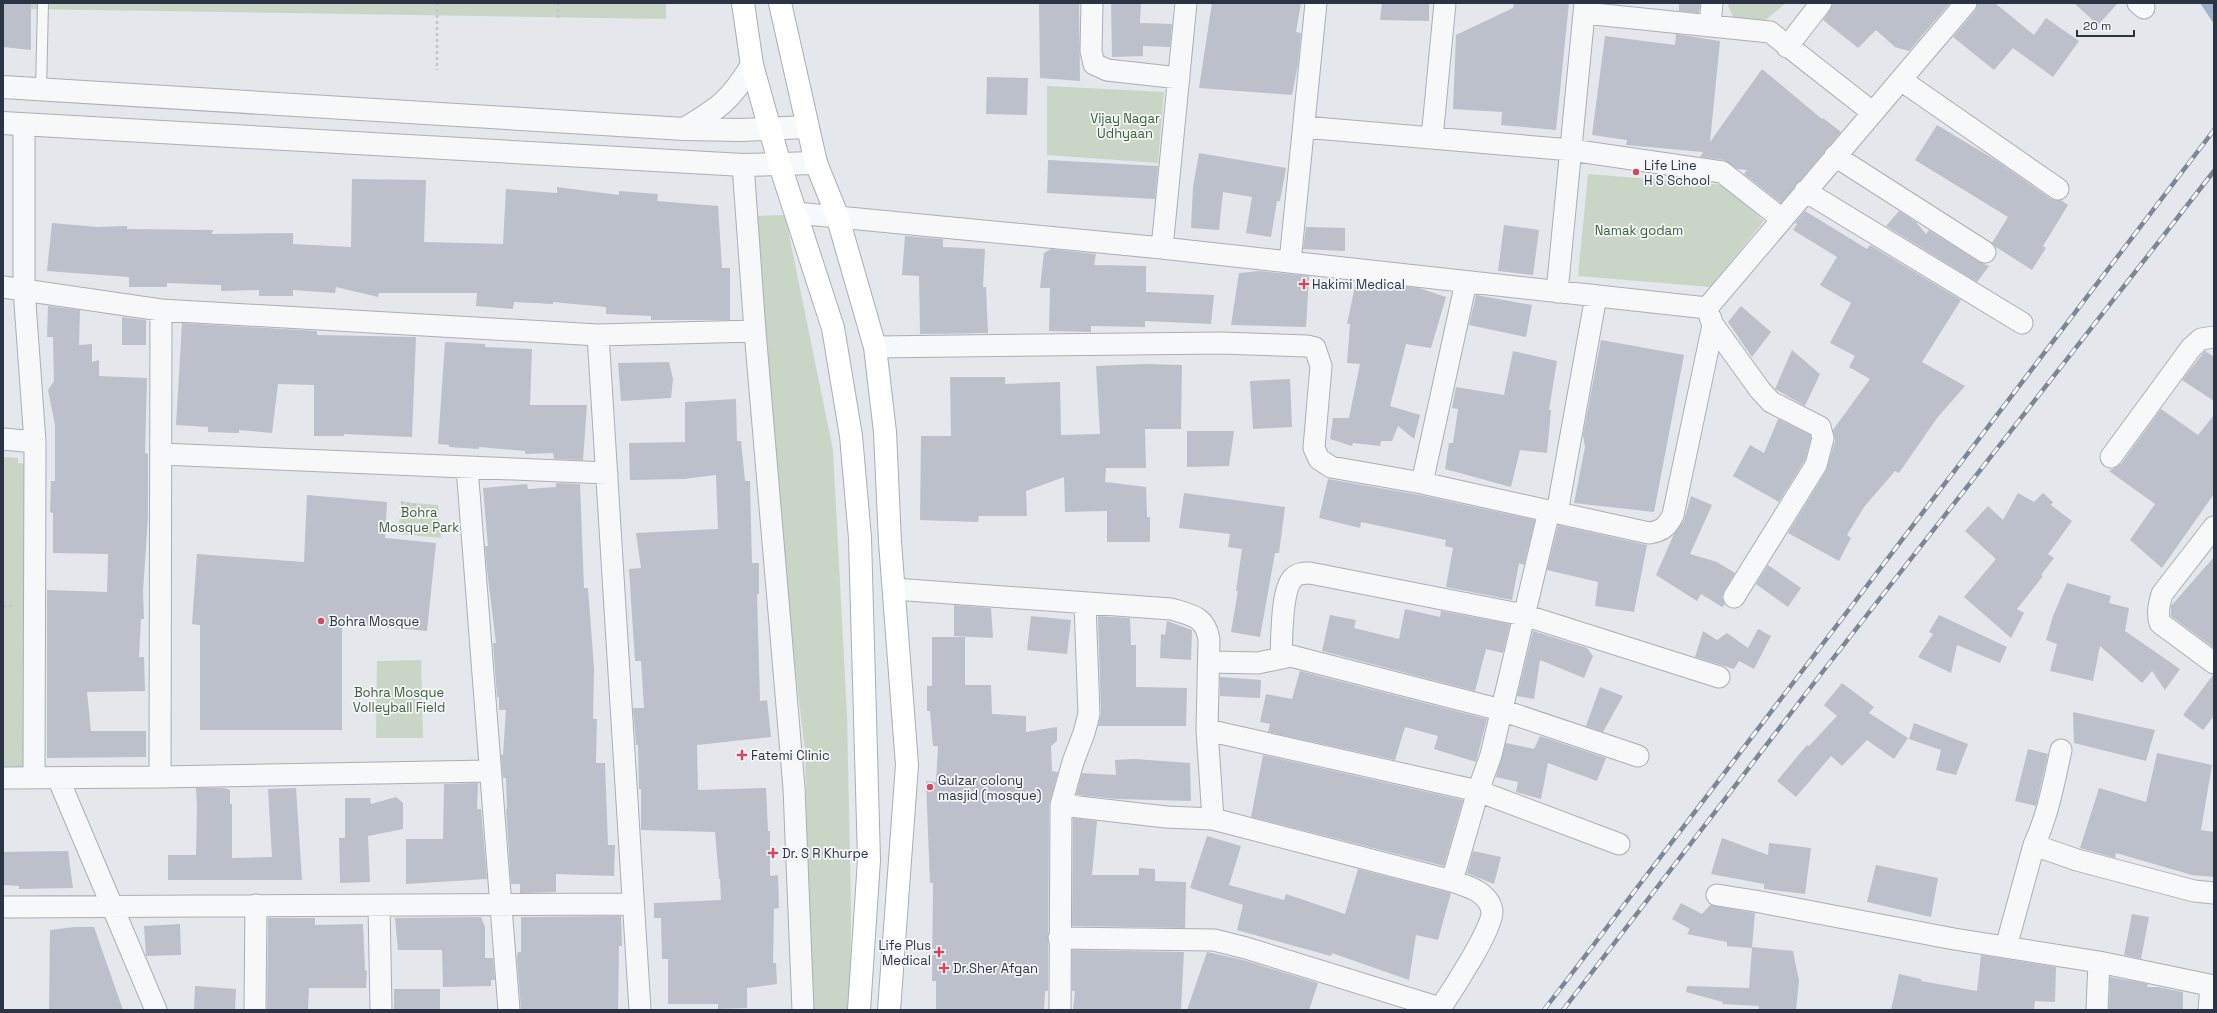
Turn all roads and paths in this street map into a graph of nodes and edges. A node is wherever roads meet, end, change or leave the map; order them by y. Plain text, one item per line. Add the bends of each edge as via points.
1 (43, 3) edge
2 (437, 3) edge
3 (558, 3) edge
4 (743, 3) edge
5 (780, 3) edge
6 (1092, 3) edge
7 (1186, 3) edge
8 (1316, 3) edge
9 (1446, 3) edge
10 (1712, 3) edge
11 (1821, 3) edge
12 (1966, 3) edge
13 (1584, 8) edge
14 (558, 18) dead end
15 (1710, 26) junction
16 (1787, 47) junction
17 (752, 66) junction
18 (437, 70) dead end
19 (1178, 78) junction
20 (1901, 80) junction
21 (3, 87) edge
22 (41, 90) junction
23 (1872, 112) junction
24 (14, 124) edge
25 (807, 127) junction
26 (1304, 127) junction
27 (684, 129) junction
28 (769, 129) junction
29 (1432, 138) junction
30 (1571, 150) junction
31 (1835, 156) junction
32 (816, 163) junction
33 (743, 165) junction
34 (780, 166) junction
35 (2058, 189) dead end
36 (1805, 191) junction
37 (796, 213) junction
38 (837, 215) junction
39 (1782, 219) junction
40 (1162, 248) junction
41 (1985, 252) dead end
42 (1290, 262) junction
43 (1466, 282) junction
44 (3, 287) edge
45 (24, 289) junction
46 (1557, 292) junction
47 (1596, 296) junction
48 (161, 310) junction
49 (1710, 317) junction
50 (2022, 323) dead end
51 (755, 331) junction
52 (598, 335) junction
53 (2214, 337) edge
54 (875, 347) junction
55 (3, 439) edge
56 (35, 442) junction
57 (161, 454) junction
58 (2111, 457) dead end
59 (467, 467) junction
60 (607, 473) junction
61 (1422, 483) junction
62 (401, 502) dead end
63 (1553, 512) junction
64 (2214, 527) edge
65 (419, 536) dead end
66 (894, 589) junction
67 (1734, 597) dead end
68 (1085, 603) junction
69 (1524, 615) junction
70 (1281, 657) junction
71 (1209, 662) junction
72 (2214, 662) edge
73 (1719, 677) dead end
74 (1501, 710) junction
75 (1207, 730) junction
76 (2062, 750) dead end
77 (1638, 756) dead end
78 (489, 771) junction
79 (160, 777) junction
80 (3, 778) edge
81 (34, 778) junction
82 (58, 778) junction
83 (1478, 791) junction
84 (1062, 806) junction
85 (1213, 819) junction
86 (1619, 844) dead end
87 (2034, 845) junction
88 (1452, 881) junction
89 (2214, 893) edge
90 (1717, 895) dead end
91 (501, 904) junction
92 (633, 904) junction
93 (379, 905) junction
94 (112, 906) junction
95 (256, 906) junction
96 (3, 907) edge
97 (1059, 938) junction
98 (2006, 947) junction
99 (2099, 962) junction
100 (2213, 986) edge
101 (1440, 1009) edge
102 (156, 1010) edge
103 (255, 1010) edge
104 (381, 1010) edge
105 (509, 1010) edge
106 (640, 1010) edge
107 (803, 1010) edge
108 (859, 1010) edge
109 (889, 1010) edge
110 (1060, 1010) edge
111 (2096, 1010) edge
112 (2209, 1010) edge

1 - 22 lane
2 - 18 path
3 - 14 path
4 - 17 main road
5 - 25 main road
6 - 19 street via 1091,51 1094,64 1107,70
7 - 19 street
8 - 26 street
9 - 29 street
10 - 15 street
11 - 16 street
12 - 20 street
13 - 15 street
13 - 30 street
15 - 16 street via 1770,32
16 - 23 street
17 - 27 street via 728,100
17 - 28 main road
19 - 40 street
20 - 23 street
20 - 35 street
21 - 22 street
22 - 27 street
23 - 31 street
24 - 33 street
24 - 45 street
25 - 28 street
25 - 32 main road
26 - 29 street
26 - 42 street
27 - 28 street
28 - 34 main road
29 - 30 street
30 - 39 street via 1722,172
30 - 46 street
31 - 36 street
31 - 41 street
32 - 34 street
32 - 38 main road
33 - 34 street
33 - 51 street
34 - 37 main road
36 - 39 street
36 - 50 street
37 - 38 street
37 - 108 main road via 833,328 851,436 860,538 869,860
38 - 40 street
38 - 54 main road
39 - 49 street
40 - 42 street
42 - 43 street
43 - 46 street
43 - 61 street
44 - 45 street
45 - 48 street
45 - 56 street
46 - 47 street
47 - 49 street
47 - 63 street
48 - 52 street
48 - 57 street
49 - 63 street via 1673,515 1667,526 1660,531 1649,533
49 - 67 street via 1771,402 1820,427 1823,438 1816,465
51 - 52 street
51 - 107 street via 794,788
52 - 60 street
53 - 58 street via 2201,339 2191,348
54 - 61 street via 1221,343 1307,346 1315,348 1321,366 1313,438 1319,459 1331,467
54 - 66 main road via 885,432
55 - 56 street
56 - 81 street
57 - 59 street
57 - 79 street
59 - 60 street
59 - 78 street
60 - 92 street
61 - 63 street
62 - 65 path via 424,507
63 - 69 street
64 - 72 street via 2162,594 2158,616 2160,623
66 - 68 street
66 - 109 main road via 907,765
68 - 71 street via 1171,609 1200,619 1207,629
68 - 84 street via 1089,714
69 - 70 street via 1302,573 1293,578 1288,586
69 - 73 street
69 - 74 street
70 - 71 street via 1258,663
70 - 74 street via 1291,656
71 - 75 street
74 - 77 street
74 - 83 street via 1491,754
75 - 83 street
75 - 85 street
76 - 87 street via 2041,830
78 - 79 street
78 - 91 street
79 - 82 street
80 - 81 street
81 - 82 street
82 - 94 street
83 - 86 street
83 - 88 street
84 - 85 street via 1166,817
84 - 97 street
85 - 88 street
87 - 89 street via 2077,860 2194,891
87 - 98 street
88 - 101 street via 1476,889 1486,899 1492,911 1488,929
90 - 98 street
91 - 92 street
91 - 93 street
91 - 105 street
92 - 106 street
93 - 95 street
93 - 104 street
94 - 95 street
94 - 96 street
94 - 102 street
95 - 103 street
97 - 101 street via 1214,940
97 - 110 street
98 - 99 street
99 - 100 street
99 - 111 street
100 - 112 street

